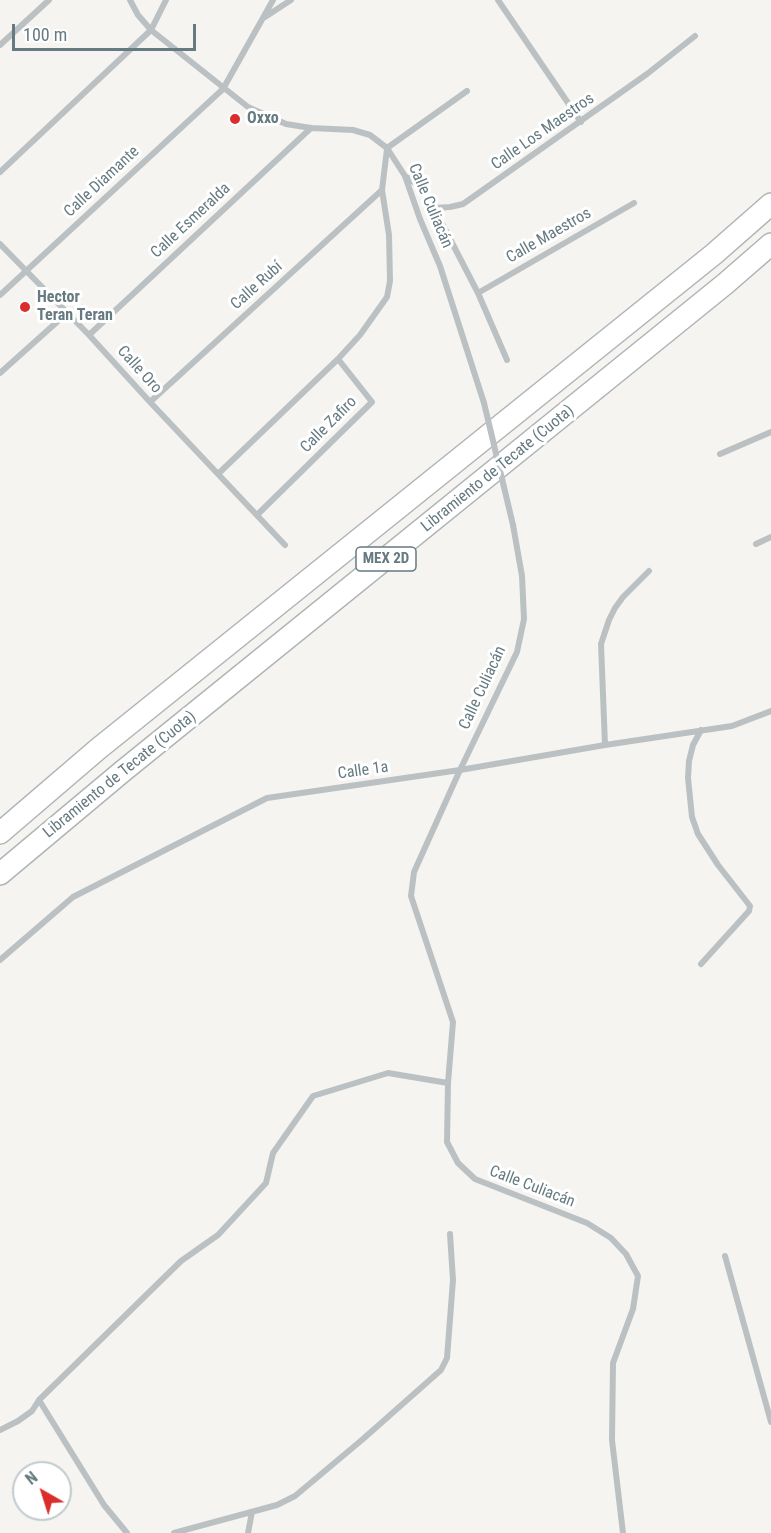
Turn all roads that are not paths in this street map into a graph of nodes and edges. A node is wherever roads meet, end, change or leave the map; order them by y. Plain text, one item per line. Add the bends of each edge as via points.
1 (49, 0) edge
2 (130, 0) edge
3 (166, 0) edge
4 (273, 0) edge
5 (291, 0) edge
6 (498, 0) edge
7 (264, 18) junction
8 (151, 30) junction
9 (694, 36) dead end
10 (0, 45) edge
11 (223, 88) junction
12 (467, 91) dead end
13 (581, 122) junction
14 (311, 128) junction
15 (387, 148) junction
16 (0, 172) edge
17 (405, 176) junction
18 (382, 190) junction
19 (771, 192) edge
20 (634, 202) dead end
21 (771, 204) edge
22 (435, 208) junction
23 (0, 244) edge
24 (771, 244) edge
25 (714, 254) junction
26 (26, 271) junction
27 (478, 293) junction
28 (0, 295) edge
29 (67, 313) junction
30 (89, 334) junction
31 (338, 359) junction
32 (507, 360) dead end
33 (0, 373) edge
34 (150, 402) junction
35 (771, 432) edge
36 (720, 454) dead end
37 (218, 474) junction
38 (258, 515) junction
39 (771, 537) edge
40 (756, 543) dead end
41 (285, 545) dead end
42 (649, 571) dead end
43 (771, 711) edge
44 (701, 730) junction
45 (605, 745) junction
46 (459, 770) junction
47 (0, 833) edge
48 (0, 874) edge
49 (0, 960) edge
50 (701, 964) dead end
51 (448, 1083) junction
52 (450, 1234) dead end
53 (725, 1256) dead end
54 (39, 1400) junction
55 (771, 1422) edge
56 (0, 1430) edge
57 (252, 1512) junction
58 (126, 1533) edge
59 (174, 1533) edge
60 (248, 1533) edge
61 (623, 1533) edge

1 - 10 street
2 - 8 street, Calle Culiacán
3 - 8 street
4 - 7 street, Calle Diamante
5 - 7 street
6 - 13 street
7 - 11 street, Calle Diamante
8 - 11 street, Calle Culiacán
8 - 16 street
9 - 13 street, Calle Los Maestros
11 - 14 street, Calle Culiacán via 267,117
11 - 26 street, Calle Diamante
12 - 15 street
13 - 22 street, Calle Los Maestros via 463,204
14 - 15 street, Calle Culiacán via 353,130 370,135
14 - 30 street, Calle Esmeralda
15 - 17 street, Calle Culiacán
15 - 18 street
17 - 22 street via 418,185
17 - 46 street, Calle Culiacán, bridge via 440,266 484,403 522,576 524,619 517,652
18 - 31 street via 388,235 387,297
18 - 34 street, Calle Rubí
19 - 25 highway
20 - 27 street, Calle Maestros
21 - 25 highway, Libramiento de Tecate (Cuota) / MEX 2D
22 - 27 street
23 - 26 street, Calle Oro
24 - 48 highway, Libramiento de Tecate (Cuota) / MEX 2D
25 - 47 highway, Libramiento de Tecate (Cuota) / MEX 2D via 98,749
26 - 28 street, Calle Diamante
26 - 29 street, Calle Oro
27 - 32 street
29 - 30 street, Calle Oro
29 - 33 street
30 - 34 street, Calle Oro
31 - 37 street
31 - 38 street, Calle Zafiro via 372,402
34 - 37 street, Calle Oro
35 - 36 street
37 - 38 street, Calle Oro
38 - 41 street, Calle Oro
39 - 40 street
42 - 45 street via 615,608 601,644
43 - 44 street, Calle 1a via 732,726
44 - 45 street, Calle 1a
44 - 50 street via 689,761 692,817 718,865 750,906
45 - 46 street, Calle 1a
46 - 49 street, Calle 1a via 267,798 73,897
46 - 51 street, Calle Culiacán via 414,872 411,896 453,1022
51 - 54 street via 388,1073 313,1096 273,1153 266,1183 218,1235 181,1261
51 - 61 street, Calle Culiacán via 447,1142 466,1171 475,1179 587,1223 611,1238 638,1276 633,1310 613,1363 612,1440
52 - 57 street via 453,1280 447,1358 441,1370 295,1496
53 - 55 street
54 - 56 street via 26,1416
54 - 58 street via 104,1505
57 - 59 street
57 - 60 street

